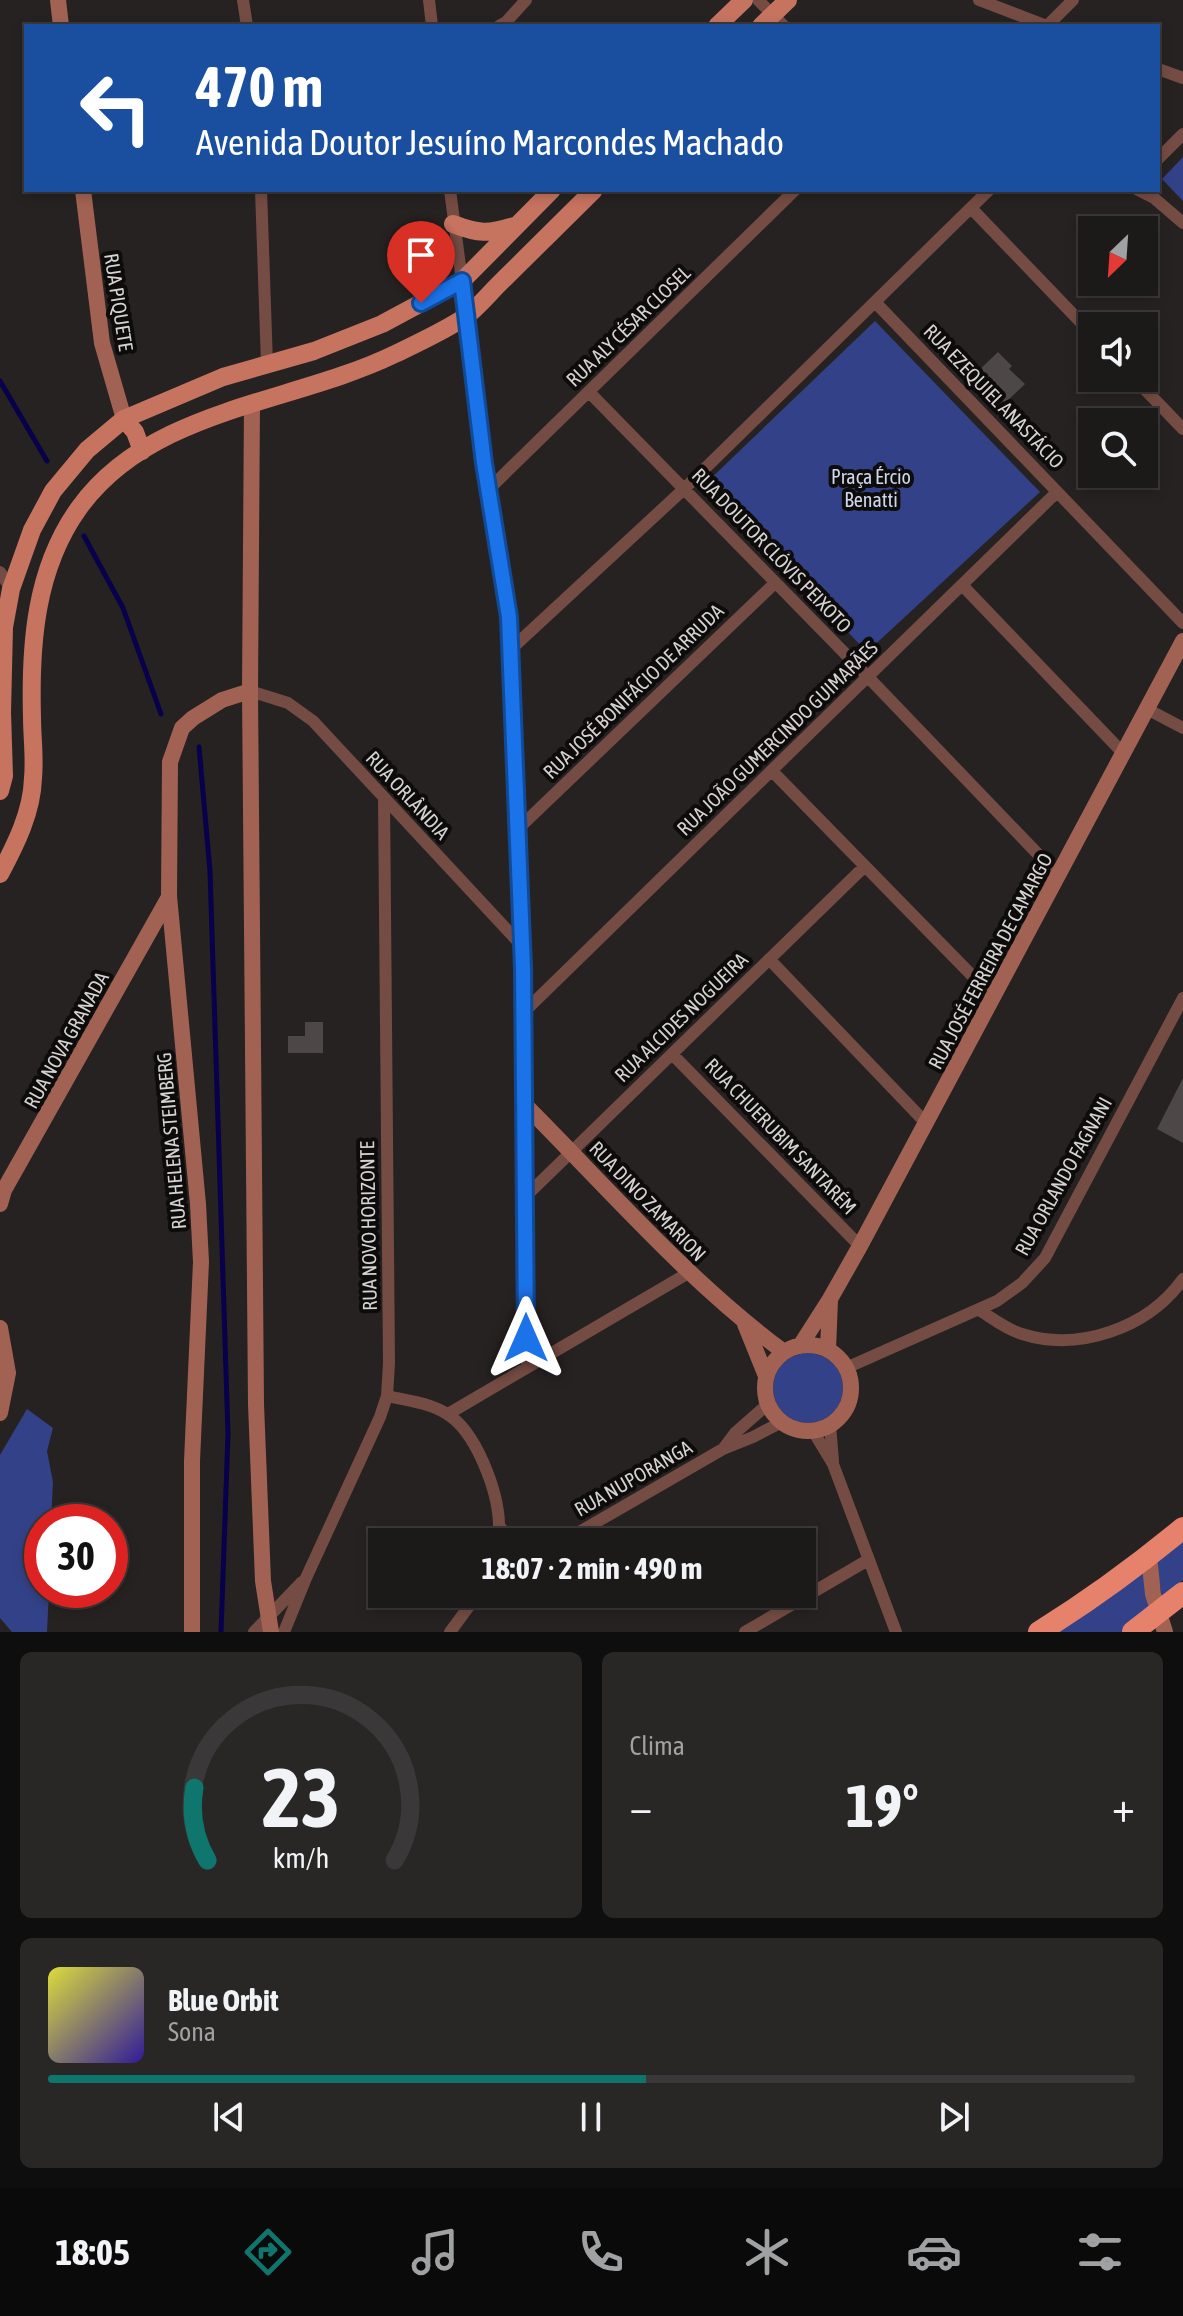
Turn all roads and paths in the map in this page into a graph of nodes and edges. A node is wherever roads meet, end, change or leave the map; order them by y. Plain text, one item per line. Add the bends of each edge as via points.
1 (58, 0) edge
2 (243, 0) edge
3 (429, 0) edge
4 (526, 0) edge
5 (744, 0) edge
6 (758, 0) edge
7 (788, 0) edge
8 (979, 0) edge
9 (1073, 0) edge
10 (773, 22) edge
11 (61, 24) edge
12 (247, 24) edge
13 (432, 24) edge
14 (502, 24) edge
15 (719, 24) edge
16 (1042, 24) edge
17 (1049, 24) edge
18 (1160, 70) edge
19 (1183, 78) edge
20 (1183, 134) edge
21 (1160, 157) edge
22 (83, 192) edge
23 (261, 192) edge
24 (450, 192) edge
25 (550, 192) edge
26 (592, 192) edge
27 (793, 192) edge
28 (987, 192) edge
29 (1142, 192) edge
30 (971, 208) junction
31 (1183, 223) edge
32 (453, 224) junction
33 (517, 225) junction
34 (462, 281) junction
35 (875, 302) junction
36 (466, 317) junction
37 (1078, 319) edge
38 (382, 324) junction
39 (394, 355) junction
40 (267, 364) junction
41 (589, 392) junction
42 (1147, 392) edge
43 (252, 404) junction
44 (124, 419) junction
45 (1183, 429) edge
46 (142, 451) junction
47 (684, 489) junction
48 (488, 490) junction
49 (1057, 492) junction
50 (0, 572) edge
51 (775, 583) junction
52 (962, 585) junction
53 (11, 589) junction
54 (7, 613) junction
55 (36, 616) junction
56 (1183, 623) edge
57 (1183, 641) edge
58 (510, 650) junction
59 (868, 677) junction
60 (250, 691) junction
61 (1147, 709) junction
62 (1183, 728) edge
63 (1123, 753) junction
64 (772, 771) junction
65 (0, 791) edge
66 (384, 798) junction
67 (519, 828) junction
68 (865, 866) junction
69 (0, 874) edge
70 (1058, 875) junction
71 (169, 896) junction
72 (523, 947) junction
73 (769, 959) junction
74 (993, 997) junction
75 (1183, 998) edge
76 (524, 1012) junction
77 (672, 1054) junction
78 (525, 1105) junction
79 (926, 1123) junction
80 (571, 1151) junction
81 (526, 1196) junction
82 (0, 1204) edge
83 (860, 1246) junction
84 (690, 1272) junction
85 (1183, 1279) edge
86 (830, 1299) junction
87 (979, 1310) junction
88 (745, 1323) junction
89 (0, 1328) edge
90 (792, 1349) junction
91 (828, 1350) junction
92 (527, 1367) junction
93 (846, 1368) junction
94 (766, 1376) junction
95 (387, 1396) junction
96 (768, 1404) junction
97 (0, 1413) edge
98 (448, 1414) junction
99 (782, 1422) junction
100 (830, 1425) junction
101 (813, 1431) junction
102 (723, 1449) junction
103 (833, 1464) junction
104 (500, 1527) edge
105 (586, 1528) edge
106 (1183, 1528) edge
107 (1149, 1556) junction
108 (868, 1560) junction
109 (306, 1578) junction
110 (1183, 1593) edge
111 (468, 1608) edge
112 (1162, 1622) edge
113 (270, 1624) edge
114 (192, 1632) edge
115 (254, 1632) edge
116 (284, 1632) edge
117 (450, 1632) edge
118 (745, 1632) edge
119 (896, 1632) edge
120 (1039, 1632) edge
121 (1133, 1632) edge

1 - 11 street
2 - 12 street
3 - 13 street
4 - 14 street
5 - 15 main road
6 - 10 street
7 - 10 main road
8 - 16 street
9 - 17 street
18 - 19 street
20 - 21 street
22 - 44 street, RUA PIQUETE via 102,343
23 - 40 street
24 - 32 street
25 - 33 main road
26 - 36 main road
27 - 41 street, RUA ALY CÉSAR CLOSEL
28 - 30 street
29 - 31 street
30 - 35 street
30 - 37 street
32 - 33 main road via 476,233
32 - 34 street
33 - 34 main road
34 - 36 street
34 - 38 main road
35 - 47 street
35 - 49 street, RUA EZEQUIEL ANASTÁCIO
36 - 39 main road
36 - 48 street
38 - 39 main road
38 - 40 main road
39 - 43 main road
40 - 44 main road
41 - 47 street, RUA DOUTOR CLÓVIS PEIXOTO
41 - 48 street, RUA ALY CÉSAR CLOSEL
42 - 45 street
43 - 46 main road via 188,425
43 - 60 street
44 - 46 main road
44 - 53 main road via 87,450 53,491
46 - 55 main road via 101,482 78,509 55,550
47 - 51 street, RUA DOUTOR CLÓVIS PEIXOTO
47 - 58 street
48 - 58 street
49 - 52 street, RUA JOÃO GUMERCINDO GUIMARÃES
49 - 56 street, RUA EZEQUIEL ANASTÁCIO
50 - 53 street
51 - 59 street, RUA DOUTOR CLÓVIS PEIXOTO
51 - 67 street, RUA JOSÉ BONIFÁCIO DE ARRUDA
52 - 59 street, RUA JOÃO GUMERCINDO GUIMARÃES
52 - 63 street
53 - 54 main road
54 - 55 main road via 19,622
54 - 65 main road
55 - 69 main road via 34,779 17,843
57 - 61 street, RUA JOSÉ FERREIRA DE CAMARGO
58 - 67 street
59 - 64 street, RUA JOÃO GUMERCINDO GUIMARÃES
59 - 70 street, RUA DOUTOR CLÓVIS PEIXOTO
60 - 66 street, RUA ORLÂNDIA via 288,703 313,721
60 - 71 street, RUA HELENA STEIMBERG via 202,710 182,728 170,762
60 - 113 street via 256,1404 263,1581
61 - 62 street
61 - 63 street, RUA JOSÉ FERREIRA DE CAMARGO
63 - 70 street, RUA JOSÉ FERREIRA DE CAMARGO
64 - 68 street
64 - 76 street, RUA JOÃO GUMERCINDO GUIMARÃES
66 - 72 street, RUA ORLÂNDIA
66 - 95 street, RUA NOVO HORIZONTE
67 - 72 street
68 - 73 street, RUA ALCIDES NOGUEIRA
68 - 74 street
70 - 74 street, RUA JOSÉ FERREIRA DE CAMARGO
71 - 82 street, RUA NOVA GRANADA
71 - 114 street, RUA HELENA STEIMBERG via 201,1262 192,1461
72 - 76 street
73 - 77 street, RUA ALCIDES NOGUEIRA
73 - 79 street
74 - 79 street, RUA JOSÉ FERREIRA DE CAMARGO
75 - 87 street, RUA ORLANDO FAGNANI via 1045,1258 1022,1283
76 - 78 street
77 - 80 street, RUA ALCIDES NOGUEIRA
77 - 83 street, RUA CHUERUBIM SANTARÉM
78 - 80 street, RUA DINO ZAMARION
78 - 81 street
79 - 83 street, RUA JOSÉ FERREIRA DE CAMARGO
80 - 81 street, RUA ALCIDES NOGUEIRA
80 - 84 street, RUA DINO ZAMARION
81 - 92 street
83 - 86 street, RUA JOSÉ FERREIRA DE CAMARGO
84 - 88 street, RUA DINO ZAMARION
84 - 92 street
85 - 87 street via 1146,1316 1077,1340 1018,1333
86 - 90 street, RUA JOSÉ FERREIRA DE CAMARGO
86 - 91 street, RUA JOSÉ FERREIRA DE CAMARGO
87 - 93 street, RUA ORLANDO FAGNANI
88 - 90 street, RUA DINO ZAMARION
88 - 94 street, RUA DINO ZAMARION
89 - 97 street via 8,1373
90 - 91 street via 809,1345
90 - 94 street via 773,1362
91 - 93 street
92 - 98 street
93 - 100 street via 851,1380 848,1406
94 - 96 street
95 - 98 street
95 - 109 street, RUA NOVO HORIZONTE
96 - 99 street
96 - 102 street, RUA NUPORANGA
98 - 104 street via 466,1431 480,1457
99 - 101 street
99 - 102 street, RUA NUPORANGA
100 - 101 street
100 - 103 street
101 - 103 street
102 - 105 street, RUA NUPORANGA
103 - 108 street
106 - 107 highway
107 - 112 street
107 - 120 highway
108 - 118 street
108 - 119 street
109 - 113 street
109 - 116 street, RUA NOVO HORIZONTE
110 - 112 highway
111 - 117 street
112 - 121 highway
113 - 115 street

